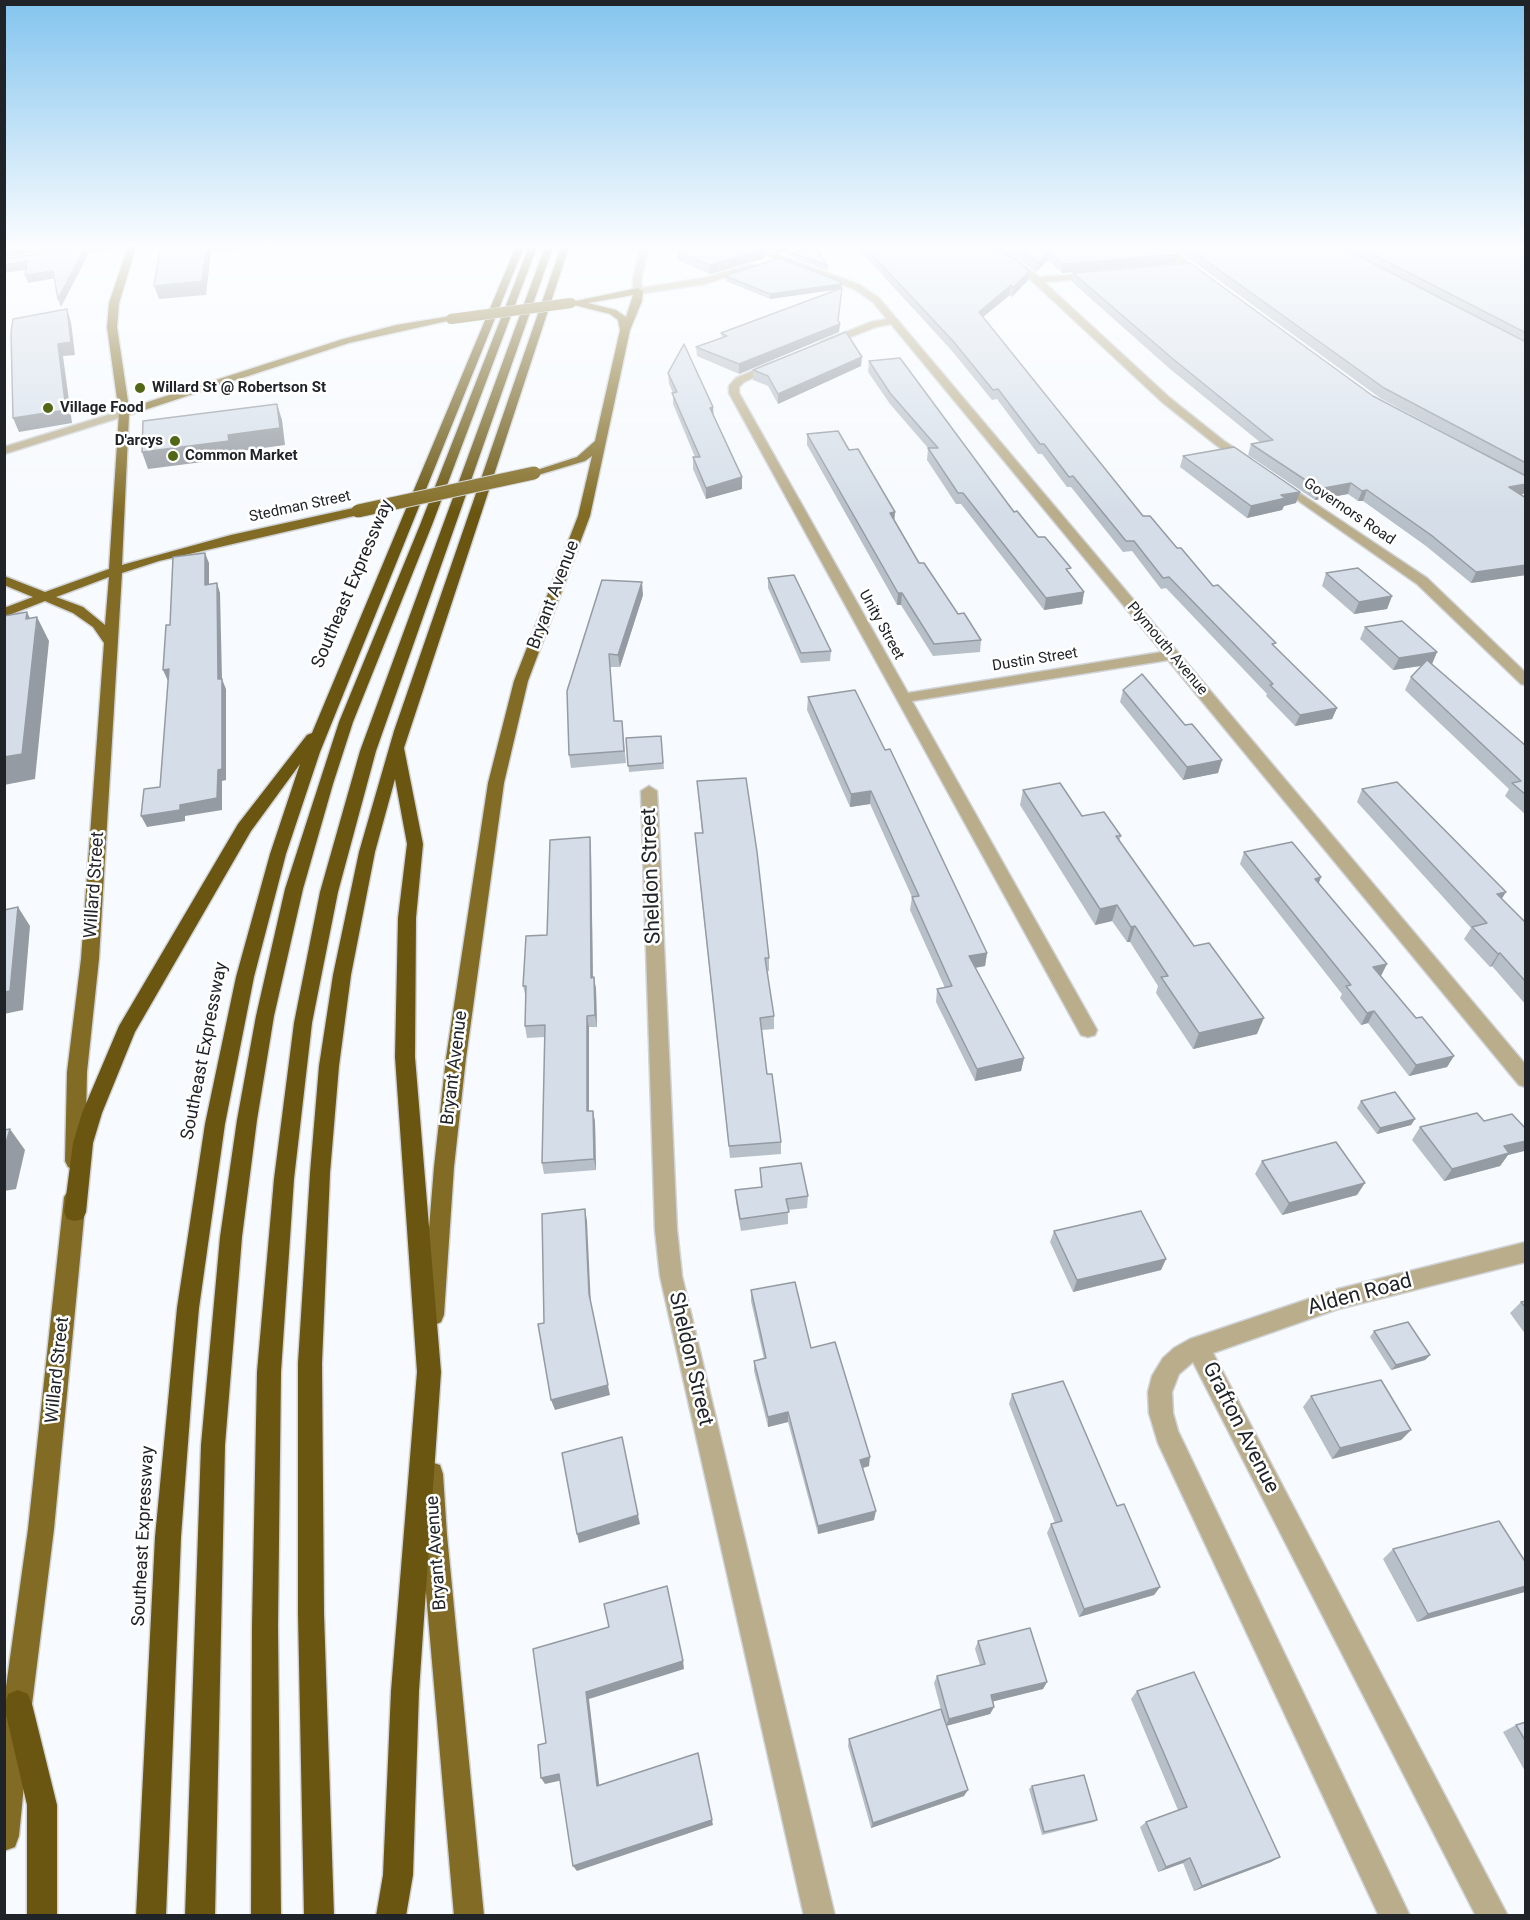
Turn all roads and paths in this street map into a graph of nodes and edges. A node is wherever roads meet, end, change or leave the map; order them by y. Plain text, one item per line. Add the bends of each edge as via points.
1 (113, 334) edge
2 (374, 334) edge
3 (484, 334) edge
4 (500, 334) edge
5 (518, 334) edge
6 (536, 334) edge
7 (624, 334) edge
8 (850, 334) edge
9 (904, 334) edge
10 (1096, 334) edge
11 (807, 351) edge
12 (786, 360) edge
13 (124, 413) junction
14 (602, 441) junction
15 (4, 451) edge
16 (116, 570) junction
17 (4, 580) edge
18 (45, 596) junction
19 (4, 613) edge
20 (111, 643) junction
21 (1172, 655) junction
22 (1526, 681) edge
23 (903, 698) junction
24 (324, 722) junction
25 (397, 745) junction
26 (648, 791) dead end
27 (1088, 1030) dead end
28 (1526, 1079) edge
29 (75, 1212) junction
30 (1526, 1252) edge
31 (1198, 1347) junction
32 (429, 1372) junction
33 (18, 1704) junction
34 (4, 1836) edge
35 (42, 1916) edge
36 (151, 1916) edge
37 (200, 1916) edge
38 (266, 1916) edge
39 (319, 1916) edge
40 (391, 1916) edge
41 (469, 1916) edge
42 (820, 1916) edge
43 (1395, 1916) edge
44 (1493, 1916) edge

1 - 13 main road, Willard Street
2 - 13 main road, bridge
3 - 24 highway, Southeast Expressway
4 - 37 highway via 346,722 297,880 265,1016 231,1237 213,1445
5 - 38 highway via 362,772 329,892 303,1023 284,1179 269,1372
6 - 25 highway
7 - 14 main road, Bryant Avenue
8 - 11 street
9 - 21 street, Plymouth Avenue
10 - 22 street, Governors Road via 1166,400 1220,443 1422,581
12 - 23 street, Unity Street via 740,380 734,393
13 - 15 street
13 - 16 main road, Willard Street
14 - 16 main road, Stedman Street, bridge via 581,459 534,473 196,547
14 - 32 main road, Bryant Avenue via 578,536 515,700 496,783 449,1113
16 - 18 main road, Stedman Street
16 - 20 main road, Willard Street
17 - 18 main road
18 - 19 main road, Stedman Street
18 - 20 main road via 87,616 106,632
20 - 29 main road, Willard Street via 90,959 77,1071
21 - 23 street, Dustin Street
21 - 28 street, Plymouth Avenue
23 - 27 street, Unity Street
24 - 29 highway via 244,828 126,1031 83,1143
24 - 36 highway, Southeast Expressway via 281,844 245,976 215,1124 196,1253 168,1537
25 - 32 highway via 415,844 407,918 405,1057
25 - 39 highway via 367,852 342,975 329,1066 315,1254 309,1445
26 - 42 street, Sheldon Street via 671,1276
29 - 33 main road, Willard Street
30 - 31 street, Alden Road via 1338,1299
31 - 43 street, Grafton Avenue via 1182,1356 1164,1376 1160,1403 1167,1434
31 - 44 street, Grafton Avenue
32 - 40 highway via 409,1632 398,1875
32 - 41 main road, Bryant Avenue via 434,1535
33 - 34 main road, Willard Street
33 - 35 highway via 42,1805

